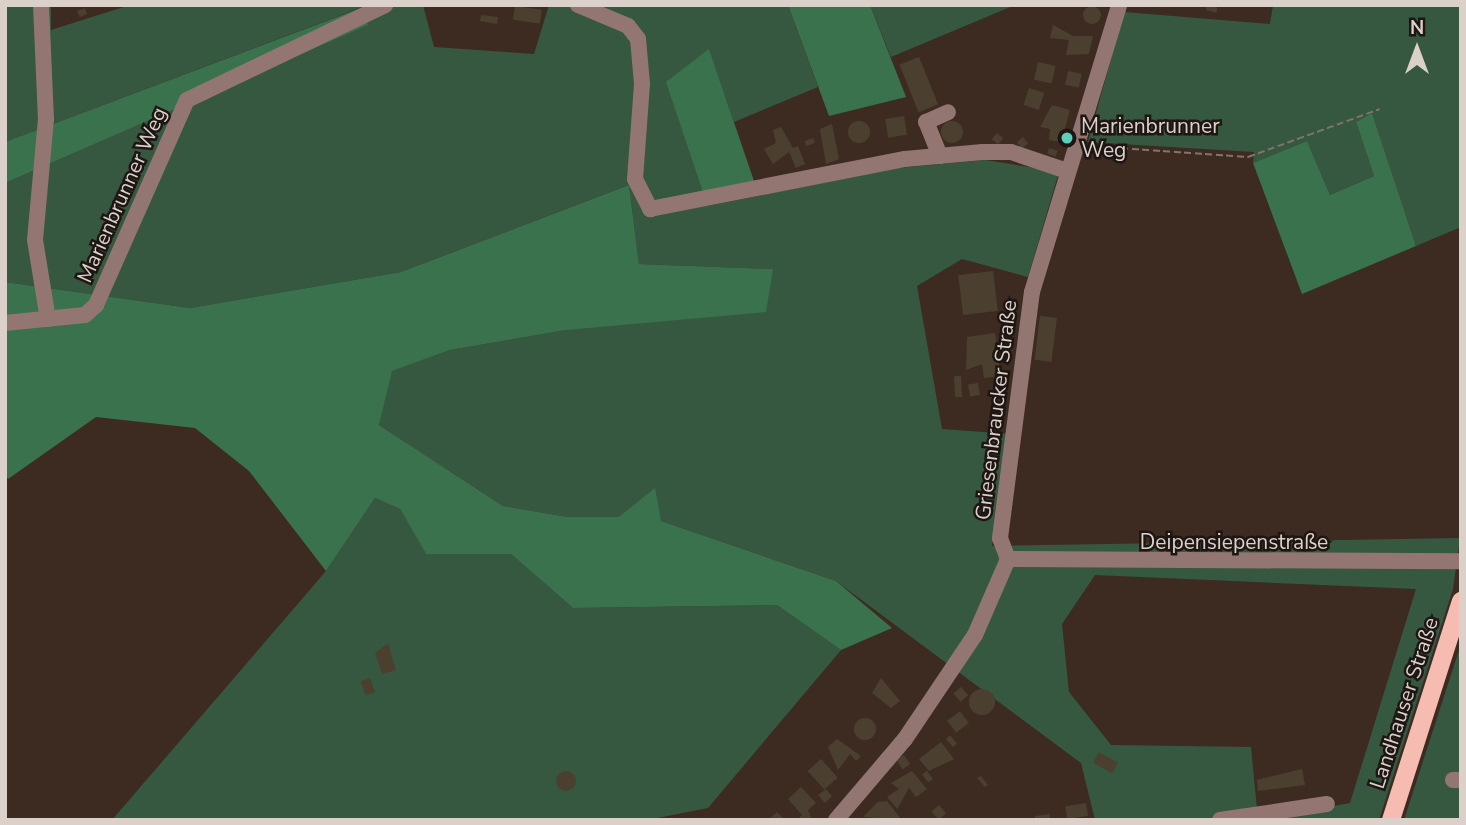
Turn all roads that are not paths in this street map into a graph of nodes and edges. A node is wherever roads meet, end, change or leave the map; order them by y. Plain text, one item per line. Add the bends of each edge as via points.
1 (41, 5) edge
2 (385, 5) edge
3 (578, 5) edge
4 (1119, 5) edge
5 (948, 111) dead end
6 (940, 156) junction
7 (1067, 172) junction
8 (48, 319) junction
9 (5, 323) edge
10 (1008, 559) junction
11 (1461, 561) edge
12 (1461, 600) edge
13 (1327, 804) dead end
14 (836, 820) edge
15 (1220, 820) edge
16 (1391, 820) edge

1 - 8 street via 46,119 35,240
2 - 8 street, Marienbrunner Weg via 187,100 96,305 85,315
3 - 6 street via 628,26 638,39 642,84 635,179 650,209
4 - 7 street, Griesenbraucker Straße
5 - 6 street via 926,122
6 - 7 street via 1011,152
7 - 10 street, Griesenbraucker Straße via 1032,292 1000,538
8 - 9 street, Marienbrunner Weg
10 - 11 street, Deipensiepenstraße
10 - 14 street via 975,635 905,739
12 - 16 main road, Landhauser Straße
13 - 15 street

